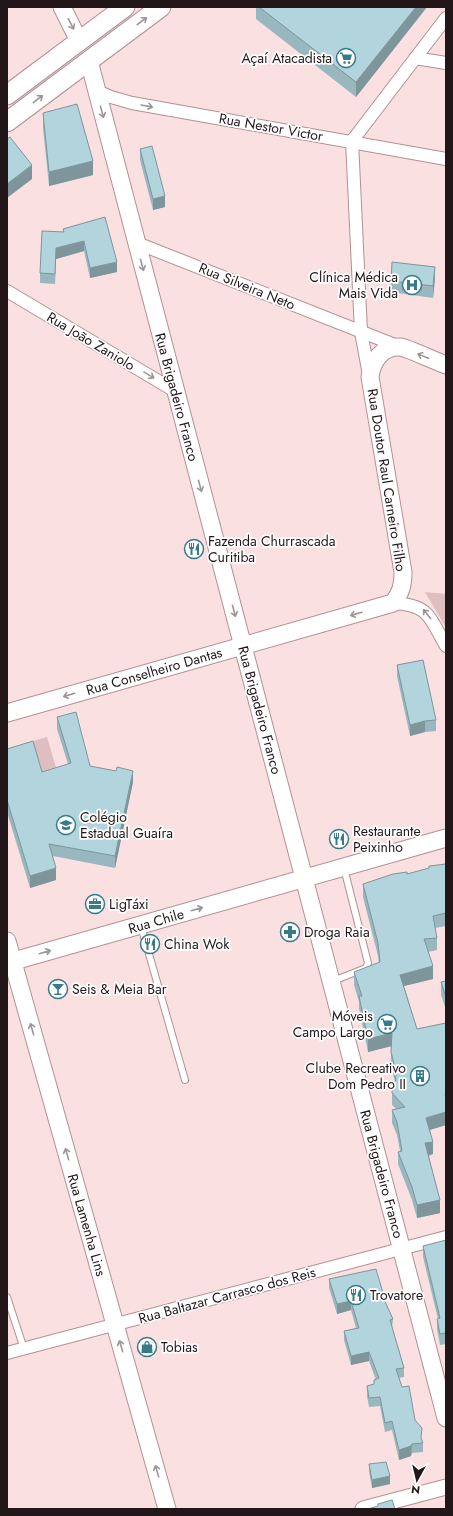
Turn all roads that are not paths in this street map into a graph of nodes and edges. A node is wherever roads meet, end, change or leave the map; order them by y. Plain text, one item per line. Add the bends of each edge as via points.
1 (62, 7) edge
2 (124, 7) edge
3 (161, 7) edge
4 (446, 18) edge
5 (79, 41) junction
6 (415, 58) junction
7 (89, 61) junction
8 (446, 63) edge
9 (97, 91) junction
10 (7, 95) edge
11 (7, 122) edge
12 (352, 142) junction
13 (446, 159) edge
14 (137, 243) junction
15 (7, 291) edge
16 (361, 332) junction
17 (401, 347) junction
18 (446, 365) edge
19 (370, 377) junction
20 (176, 391) junction
21 (393, 603) junction
22 (243, 646) junction
23 (446, 646) edge
24 (7, 713) edge
25 (446, 838) edge
26 (344, 867) junction
27 (304, 879) junction
28 (140, 925) junction
29 (7, 941) edge
30 (10, 962) edge
31 (331, 981) junction
32 (185, 1080) dead end
33 (446, 1236) edge
34 (402, 1248) junction
35 (7, 1297) edge
36 (115, 1325) junction
37 (24, 1349) junction
38 (7, 1353) edge
39 (446, 1418) edge
40 (446, 1487) edge
41 (167, 1509) edge
42 (363, 1509) edge

1 -> 5 main road, Rua Brigadeiro Franco
2 - 5 main road
7 -> 3 main road
4 - 6 street
5 - 7 main road, Rua Brigadeiro Franco
5 - 10 main road
6 - 8 street
6 - 12 street
7 - 9 main road, Rua Brigadeiro Franco
11 -> 7 main road
9 -> 12 street, Rua Nestor Victor via 111,98 132,103
9 -> 14 main road, Rua Brigadeiro Franco
12 - 13 street, Rua Nestor Victor
12 - 16 street, Rua Doutor Raul Carneiro Filho
14 - 16 street, Rua Silveira Neto
14 -> 20 main road, Rua Brigadeiro Franco
15 -> 20 street, Rua João Zaniolo
16 - 17 street, Rua Silveira Neto
16 - 19 street, Rua Doutor Raul Carneiro Filho
18 -> 17 main road, Rua Silveira Neto
17 - 19 main road, Rua Doutor Raul Carneiro Filho via 391,348 379,356 371,367
19 - 21 main road, Rua Doutor Raul Carneiro Filho via 403,572 403,584
20 -> 22 main road, Rua Brigadeiro Franco
21 -> 22 main road, Rua Conselheiro Dantas
23 -> 21 street via 423,609 414,605
22 -> 24 main road, Rua Conselheiro Dantas
22 - 27 main road, Rua Brigadeiro Franco
25 - 26 main road, Rua Chile
26 - 27 main road, Rua Chile
26 - 31 lane via 368,963 366,968
28 -> 27 main road, Rua Chile
27 - 31 main road, Rua Brigadeiro Franco
30 -> 28 main road, Rua Chile
28 - 32 lane
29 - 30 main road, Rua Lamenha Lins
36 -> 30 main road, Rua Lamenha Lins
31 - 34 main road, Rua Brigadeiro Franco
33 - 34 street, Rua Baltazar Carrasco dos Reis
34 - 36 street, Rua Baltazar Carrasco dos Reis
34 - 39 main road, Rua Brigadeiro Franco
35 - 37 lane
36 - 37 street, Rua Baltazar Carrasco dos Reis
41 -> 36 main road, Rua Lamenha Lins
37 - 38 street, Rua Baltazar Carrasco dos Reis
40 - 42 street

